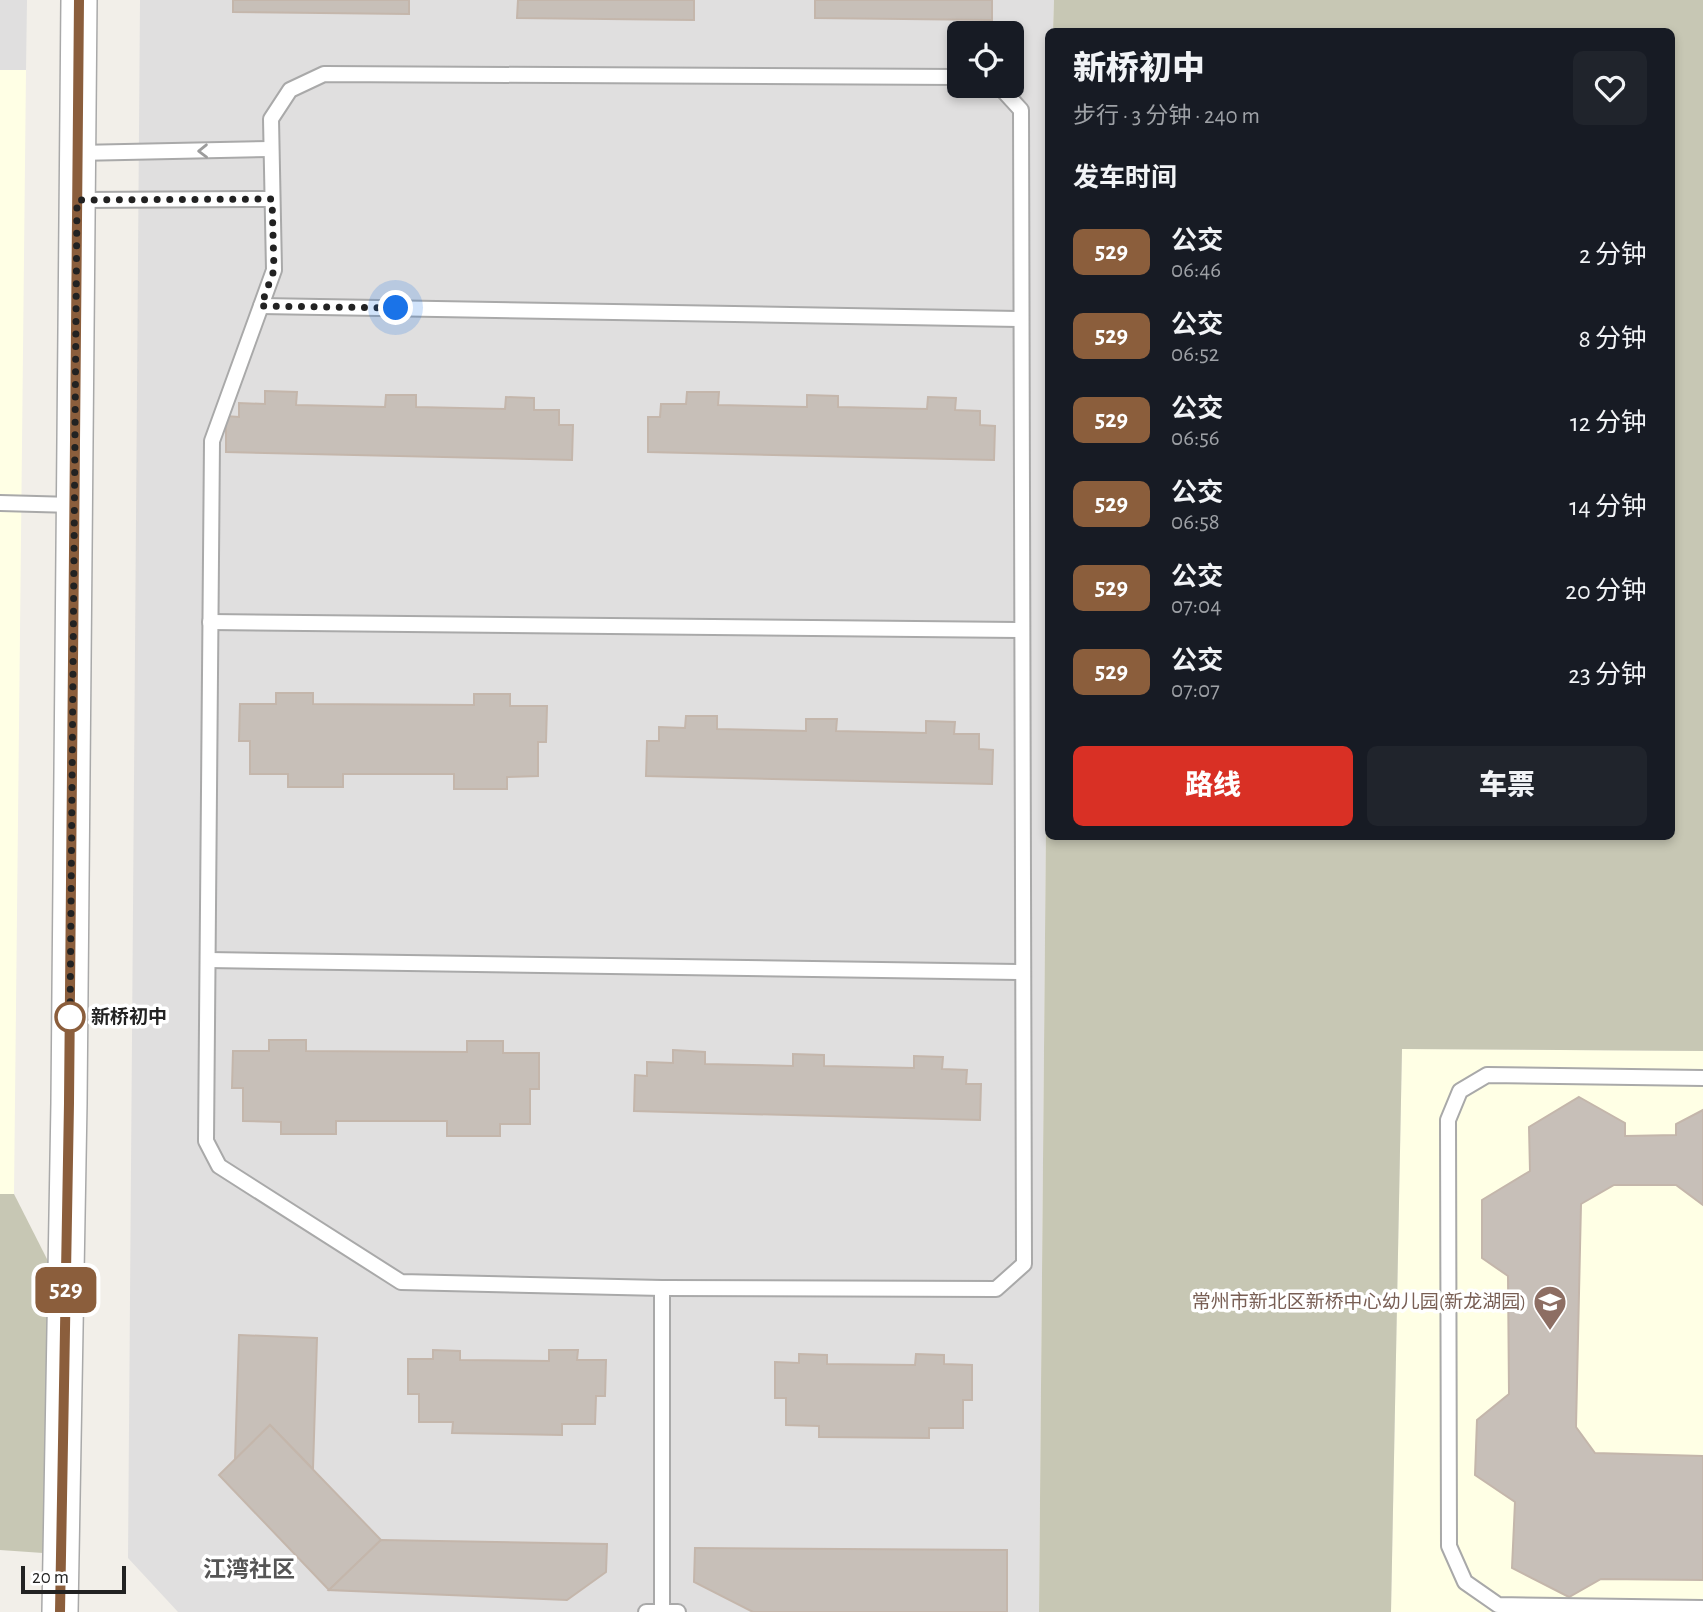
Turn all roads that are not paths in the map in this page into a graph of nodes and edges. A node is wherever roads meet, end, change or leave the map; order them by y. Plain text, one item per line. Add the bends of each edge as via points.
1 (79, 0) edge
2 (947, 77) edge
3 (1010, 98) edge
4 (271, 149) junction
5 (77, 153) junction
6 (272, 199) junction
7 (77, 200) junction
8 (261, 306) junction
9 (1021, 319) junction
10 (0, 503) edge
11 (74, 505) junction
12 (210, 622) junction
13 (1022, 630) junction
14 (208, 960) junction
15 (1023, 972) junction
16 (1703, 1078) edge
17 (662, 1289) junction
18 (1701, 1610) edge
19 (60, 1612) edge
20 (646, 1612) edge
21 (662, 1612) edge
22 (678, 1612) edge

1 - 5 street
2 - 4 lane via 324,74 290,90 271,118
3 - 9 lane via 1021,110
4 -> 5 lane
4 - 6 lane
5 - 7 street
6 - 7 lane
6 - 8 lane via 274,270
7 - 11 street
8 - 9 lane
8 - 12 lane via 212,441
9 - 13 lane
10 - 11 lane
11 - 19 street
12 - 13 lane
12 - 14 lane
13 - 15 lane
14 - 15 lane
14 - 17 lane via 206,1141 219,1166 401,1282
15 - 17 lane via 1024,1264 996,1289
16 - 18 lane via 1487,1075 1461,1091 1448,1120 1449,1546 1465,1582 1498,1605
17 - 21 lane
20 - 21 lane
21 - 22 lane

